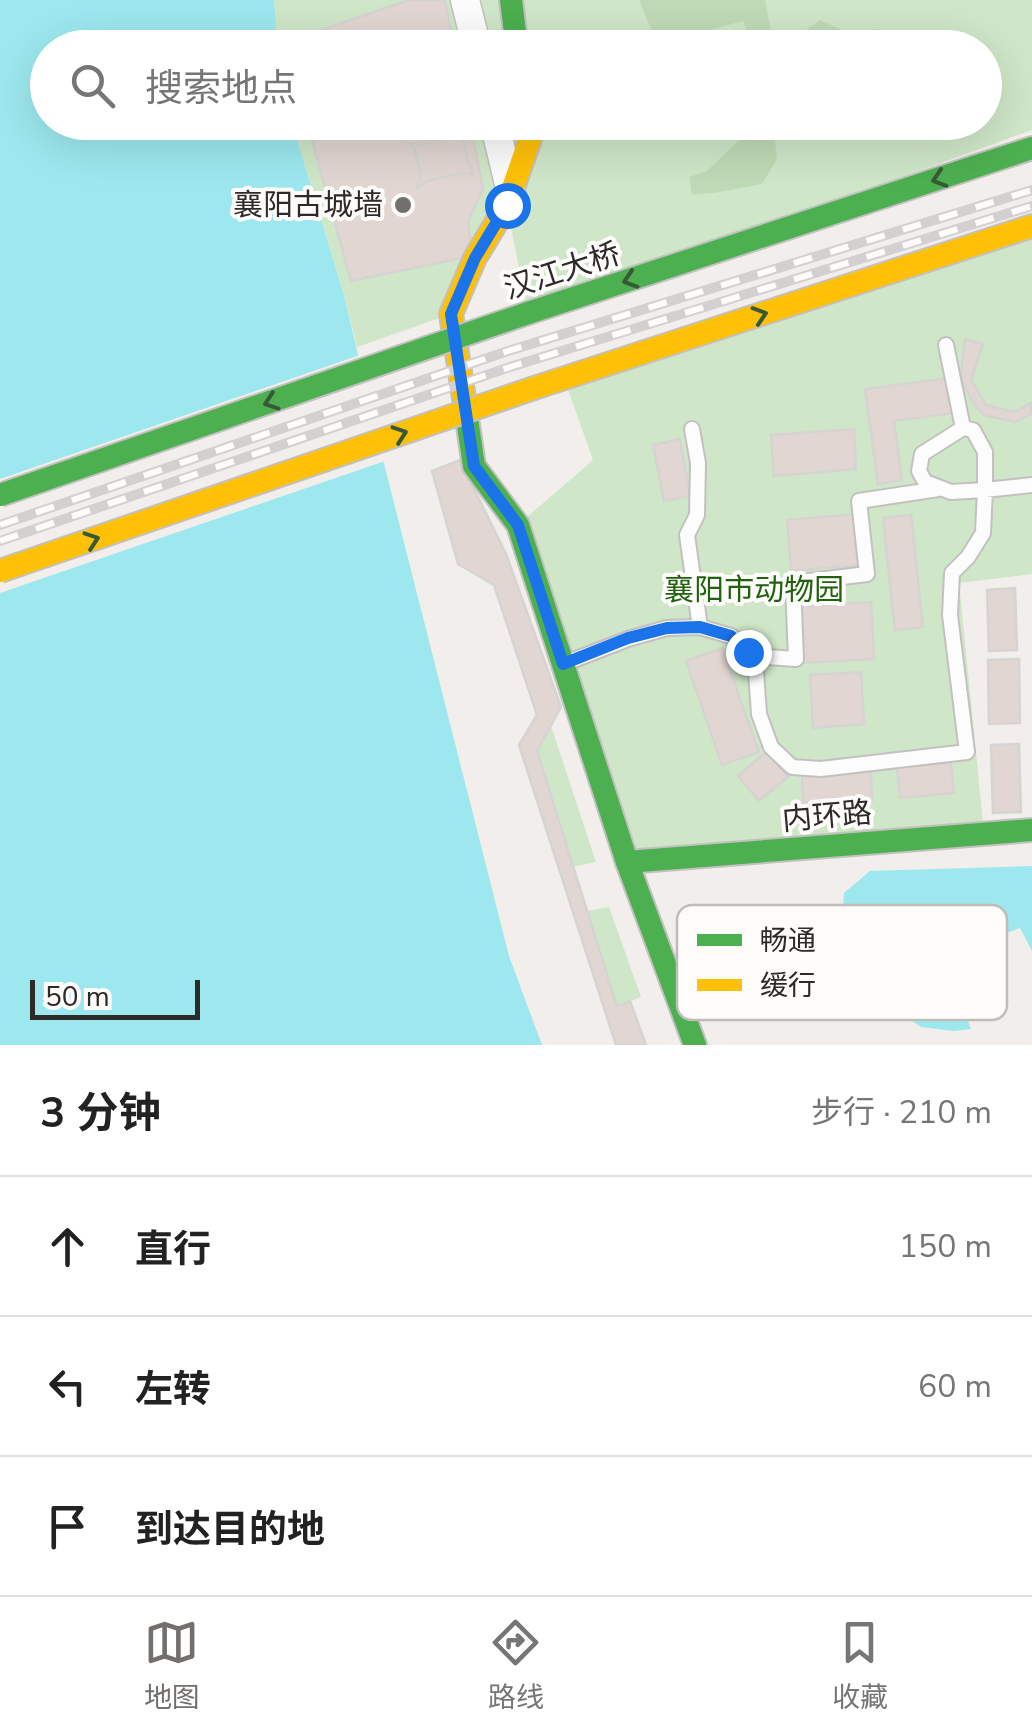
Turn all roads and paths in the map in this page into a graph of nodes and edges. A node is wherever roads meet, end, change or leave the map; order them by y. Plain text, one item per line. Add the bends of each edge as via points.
1 (466, 0) edge
2 (511, 0) edge
3 (472, 30) edge
4 (515, 30) edge
5 (498, 140) edge
6 (530, 140) edge
7 (1032, 148) edge
8 (511, 194) junction
9 (1032, 226) edge
10 (946, 345) dead end
11 (963, 428) junction
12 (692, 429) dead end
13 (1032, 485) edge
14 (938, 489) junction
15 (985, 490) junction
16 (0, 494) edge
17 (0, 571) edge
18 (700, 627) junction
19 (748, 652) junction
20 (563, 664) junction
21 (1032, 830) edge
22 (627, 862) junction
23 (677, 997) edge
24 (686, 1020) edge
25 (695, 1045) edge

1 - 3 street
2 - 4 main road
5 - 8 street
6 - 8 main road
7 -> 16 main road, 汉江大桥, bridge
8 - 20 main road via 451,314 474,466 518,525
17 -> 9 main road, bridge
10 - 11 lane
11 - 14 lane via 922,454 919,470
11 - 15 lane via 973,430 984,452
12 - 18 lane via 697,515 687,534
13 - 15 lane
14 - 15 lane
14 - 19 lane via 858,501 866,574 793,582 796,659
15 - 19 lane via 983,533 952,574 950,614 968,752 821,769 792,766 771,747 758,714
18 - 19 lane via 731,636
18 - 20 lane via 628,638
20 - 22 main road
21 - 22 main road, 内环路
22 - 23 main road
24 - 25 main road

